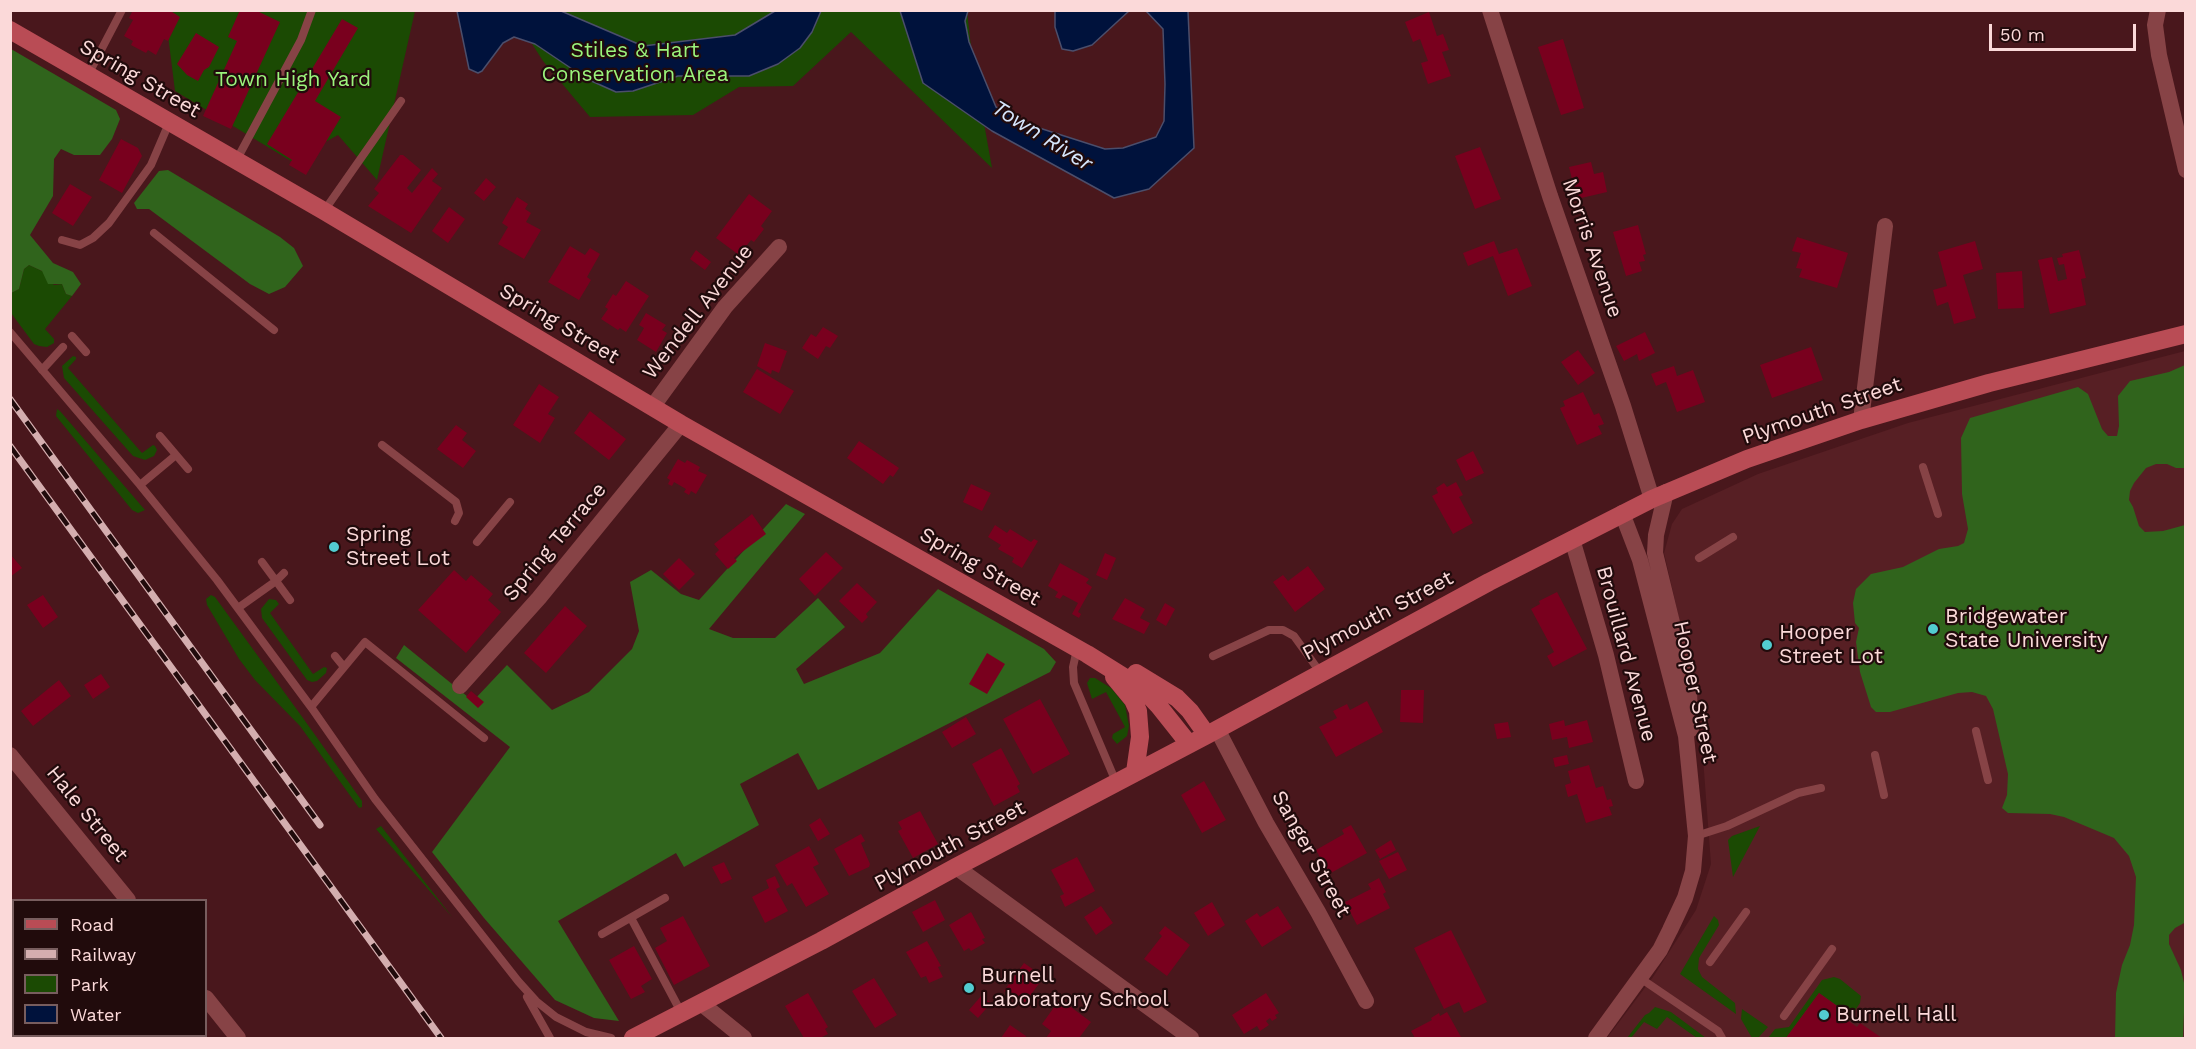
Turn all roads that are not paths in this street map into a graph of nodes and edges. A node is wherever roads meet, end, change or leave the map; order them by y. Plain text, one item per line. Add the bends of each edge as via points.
1 (122, 10) edge
2 (312, 10) edge
3 (1490, 10) edge
4 (2154, 16) edge
5 (10, 30) edge
6 (88, 75) junction
7 (401, 100) dead end
8 (169, 123) junction
9 (236, 161) junction
10 (2186, 170) edge
11 (324, 211) junction
12 (1886, 226) dead end
13 (154, 233) dead end
14 (62, 240) dead end
15 (779, 247) dead end
16 (274, 330) dead end
17 (10, 332) edge
18 (2186, 334) edge
19 (72, 336) dead end
20 (63, 347) dead end
21 (86, 352) dead end
22 (42, 370) junction
23 (653, 406) junction
24 (1861, 420) junction
25 (681, 424) junction
26 (160, 436) dead end
27 (382, 445) dead end
28 (176, 455) junction
29 (1923, 467) dead end
30 (188, 469) dead end
31 (140, 485) junction
32 (1659, 496) junction
33 (510, 502) dead end
34 (1622, 513) junction
35 (1938, 514) dead end
36 (455, 521) dead end
37 (1733, 537) dead end
38 (1572, 539) junction
39 (477, 542) dead end
40 (1699, 558) dead end
41 (262, 562) dead end
42 (284, 573) dead end
43 (276, 581) junction
44 (290, 600) dead end
45 (238, 608) junction
46 (1082, 652) junction
47 (335, 656) dead end
48 (1212, 656) dead end
49 (1106, 666) junction
50 (344, 667) junction
51 (1320, 672) junction
52 (460, 686) dead end
53 (311, 707) junction
54 (1976, 731) dead end
55 (1212, 732) junction
56 (484, 738) dead end
57 (1189, 744) junction
58 (10, 755) edge
59 (1875, 755) dead end
60 (1135, 772) junction
61 (1988, 780) dead end
62 (1636, 781) dead end
63 (1116, 782) junction
64 (1821, 788) dead end
65 (1692, 790) junction
66 (1884, 795) dead end
67 (1696, 836) junction
68 (956, 867) junction
69 (665, 898) dead end
70 (127, 899) edge
71 (1746, 912) dead end
72 (631, 918) junction
73 (602, 934) dead end
74 (1832, 949) dead end
75 (1710, 962) dead end
76 (1640, 978) junction
77 (518, 981) junction
78 (207, 999) edge
79 (1366, 1001) dead end
80 (702, 1004) junction
81 (682, 1014) junction
82 (1784, 1016) dead end
83 (238, 1038) edge
84 (550, 1038) edge
85 (611, 1038) edge
86 (633, 1038) edge
87 (744, 1038) edge
88 (1191, 1038) edge
89 (1596, 1038) edge
90 (1722, 1038) edge

1 - 6 lane
2 - 9 lane via 301,40
3 - 32 street, Morris Avenue via 1623,406
4 - 10 street
5 - 6 main road, Spring Street
6 - 8 main road, Spring Street
7 - 11 lane
8 - 9 main road, Spring Street
8 - 14 lane via 151,165 109,223 80,245
9 - 11 main road, Spring Street
11 - 23 main road, Spring Street
12 - 24 street
13 - 16 lane
15 - 23 street, Wendell Avenue via 725,307
17 - 22 lane
18 - 24 main road, Plymouth Street via 1989,383
19 - 21 lane
20 - 22 lane
22 - 31 lane
23 - 25 main road, Spring Street
24 - 32 main road, Plymouth Street via 1788,444
25 - 46 main road, Spring Street
25 - 52 street, Spring Terrace via 539,598
26 - 28 lane
27 - 36 lane via 456,502 459,513
28 - 30 lane
28 - 31 lane
29 - 35 lane
31 - 45 lane
32 - 34 main road, Plymouth Street
32 - 65 street via 1656,553 1689,692
33 - 39 lane
34 - 38 main road, Plymouth Street
34 - 65 street, Hooper Street via 1640,560 1679,708
37 - 40 lane
38 - 51 main road, Plymouth Street
38 - 62 street, Brouillard Avenue via 1606,655
41 - 43 lane
42 - 43 lane
43 - 44 lane
43 - 45 lane
45 - 53 lane
46 - 49 main road, Spring Street
46 - 55 main road, Spring Street via 1164,688
46 - 63 lane via 1073,667 1074,682
47 - 50 lane
48 - 51 lane via 1269,630 1283,630 1294,636
49 - 57 main road, Spring Street via 1143,689
49 - 60 main road via 1138,711 1140,737
50 - 53 lane
50 - 56 lane via 365,642
51 - 55 main road, Plymouth Street
53 - 77 lane via 375,799
54 - 61 lane
55 - 57 main road, Plymouth Street
55 - 79 street, Sanger Street
57 - 60 main road, Plymouth Street
58 - 70 street, Hale Street
59 - 66 lane
60 - 63 main road, Plymouth Street
63 - 68 main road, Plymouth Street
64 - 67 lane via 1798,793
65 - 67 street, Hooper Street
67 - 76 street, Hooper Street via 1693,871 1685,898 1660,950
68 - 80 main road, Plymouth Street
68 - 88 street
69 - 72 lane
71 - 75 lane
72 - 73 lane
72 - 81 lane
74 - 82 lane
76 - 89 street, Hooper Street
76 - 90 lane via 1718,1031
77 - 84 lane
77 - 85 lane via 556,1017 586,1032
78 - 83 street
80 - 81 main road, Plymouth Street
80 - 87 street
81 - 86 main road, Plymouth Street

